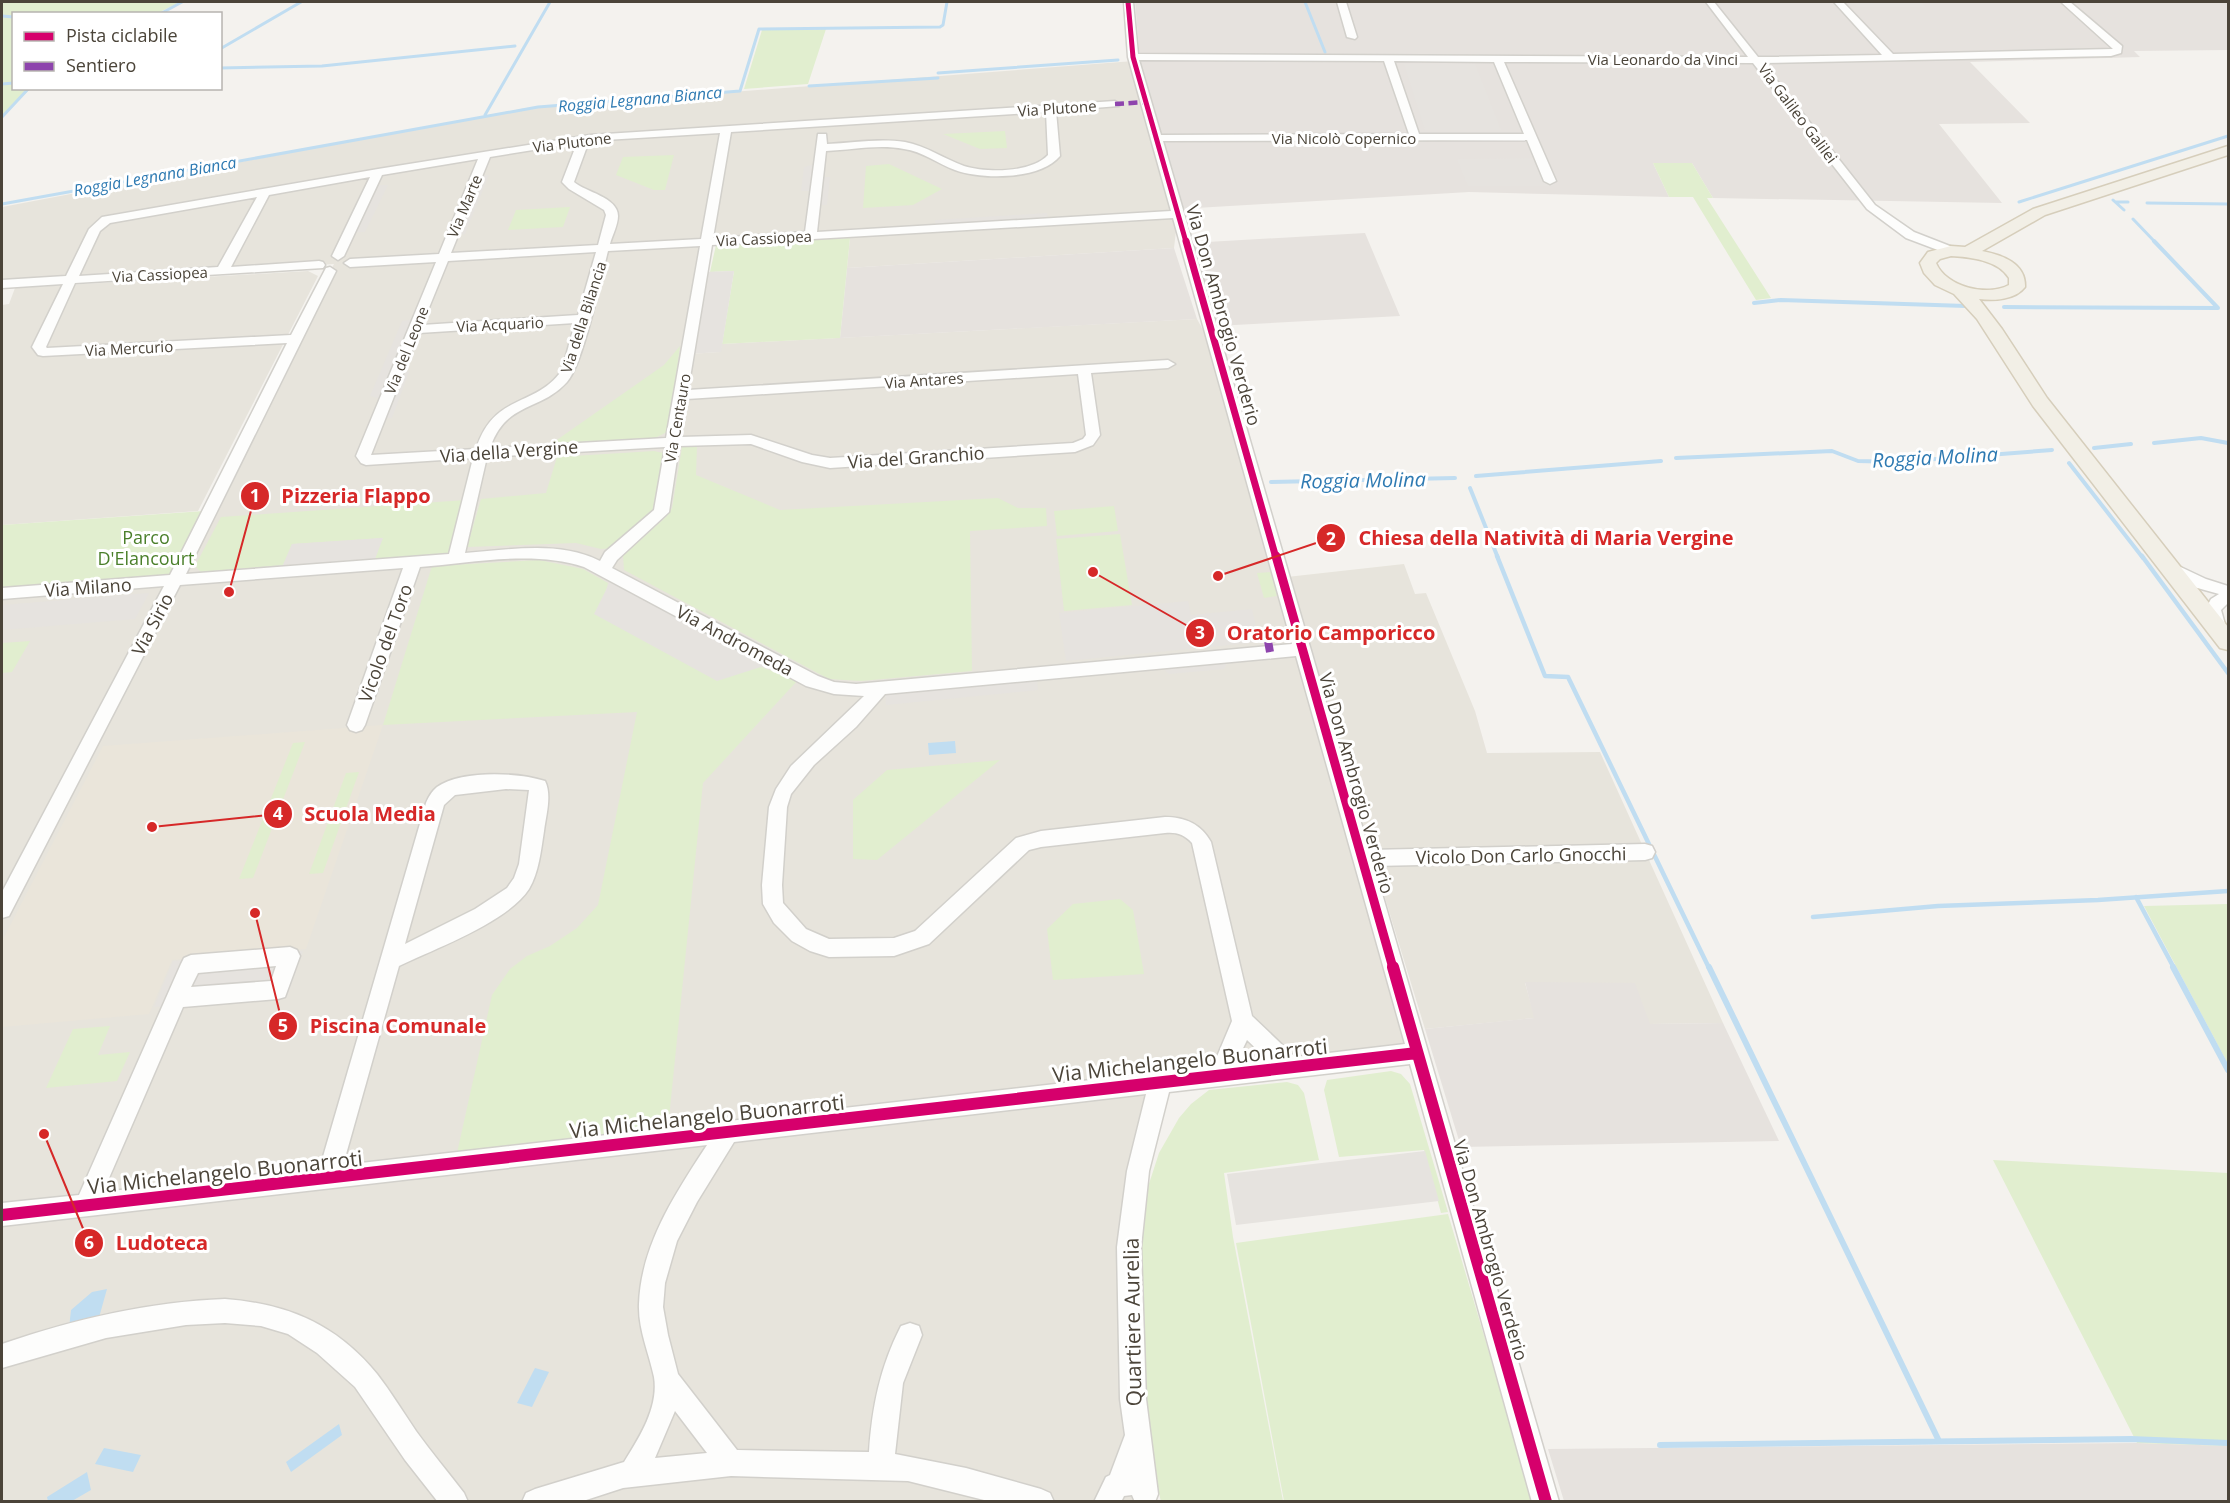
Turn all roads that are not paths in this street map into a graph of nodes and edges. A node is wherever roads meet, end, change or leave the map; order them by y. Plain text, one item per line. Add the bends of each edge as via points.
1 (1128, 2) edge
2 (1341, 2) edge
3 (1710, 2) edge
4 (1838, 2) edge
5 (2065, 2) edge
6 (1352, 37) dead end
7 (1133, 57) junction
8 (1388, 57) junction
9 (1497, 58) junction
10 (1891, 58) junction
11 (1756, 60) junction
12 (1114, 104) dead end
13 (1051, 108) junction
14 (823, 122) junction
15 (726, 128) junction
16 (1415, 137) junction
17 (1532, 137) junction
18 (1156, 138) junction
19 (584, 139) junction
20 (820, 148) junction
21 (2229, 150) edge
22 (486, 154) junction
23 (378, 172) junction
24 (1550, 181) dead end
25 (265, 192) junction
26 (1178, 214) junction
27 (1889, 222) junction
28 (2015, 225) junction
29 (811, 236) junction
30 (707, 242) junction
31 (604, 248) junction
32 (1960, 251) junction
33 (338, 256) junction
34 (442, 257) junction
35 (1929, 260) junction
36 (350, 263) junction
37 (2005, 265) junction
38 (325, 268) junction
39 (223, 270) junction
40 (71, 280) junction
41 (2, 284) edge
42 (1960, 290) junction
43 (1998, 295) junction
44 (584, 319) junction
45 (416, 329) junction
46 (2000, 336) junction
47 (296, 339) junction
48 (1168, 364) dead end
49 (1084, 370) junction
50 (681, 395) junction
51 (368, 441) joint
52 (673, 441) junction
53 (481, 453) junction
54 (456, 558) junction
55 (414, 561) junction
56 (2170, 567) junction
57 (602, 570) junction
58 (175, 580) junction
59 (2, 593) edge
60 (2229, 593) edge
61 (2223, 635) edge
62 (1302, 649) junction
63 (881, 687) junction
64 (356, 725) dead end
65 (1645, 852) dead end
66 (1362, 858) junction
67 (2, 910) edge
68 (391, 960) junction
69 (177, 998) junction
70 (1243, 1021) junction
71 (1418, 1053) junction
72 (1291, 1067) junction
73 (1220, 1074) junction
74 (1160, 1082) junction
75 (728, 1132) junction
76 (328, 1179) junction
77 (86, 1205) junction
78 (2, 1215) edge
79 (910, 1335) dead end
80 (2, 1356) edge
81 (667, 1380) junction
82 (1135, 1421) junction
83 (731, 1463) junction
84 (881, 1466) junction
85 (631, 1474) junction
86 (1107, 1495) edge
87 (1146, 1498) edge
88 (1044, 1501) edge
89 (455, 1502) edge
90 (535, 1502) edge
91 (1546, 1502) edge

1 - 7 street, Via Don Ambrogio Verderio
2 - 6 street
3 - 11 street, Via Galileo Galilei
4 - 10 street
5 - 10 street, Via Leonardo da Vinci via 2118,51
7 - 8 street, Via Leonardo da Vinci
7 - 18 street, Via Don Ambrogio Verderio
8 - 9 street, Via Leonardo da Vinci
8 - 16 street
9 - 11 street, Via Leonardo da Vinci
9 - 17 street
10 - 11 street, Via Leonardo da Vinci
11 - 27 street, Via Galileo Galilei via 1871,207
12 - 13 street, Via Plutone
13 - 14 street, Via Plutone
13 - 20 street via 1054,156 1033,169 970,171 904,145
14 - 15 street, Via Plutone
14 - 20 street
15 - 19 street, Via Plutone
15 - 30 street, Via Centauro
16 - 17 street, Via Nicolò Copernico
16 - 18 street, Via Nicolò Copernico
17 - 24 street
18 - 26 street, Via Don Ambrogio Verderio
19 - 22 street, Via Plutone
19 - 31 street, Via della Bilancia via 568,181 574,189 611,210
20 - 29 street
21 - 28 main road via 2052,208
22 - 23 street, Via Plutone
22 - 34 street, Via Marte
23 - 25 street, Via Plutone
23 - 33 street
25 - 39 street
25 - 40 street, Via Plutone via 103,222 95,229
26 - 29 street, Via Cassiopea
26 - 62 street, Via Don Ambrogio Verderio
27 - 32 street, Via Galileo Galilei via 1915,238
27 - 35 street, Via Galileo Galilei
28 - 32 main road
28 - 37 main road via 2001,254
29 - 30 street, Via Cassiopea
30 - 31 street, Via Cassiopea
30 - 50 street, Via Centauro
31 - 34 street, Via Cassiopea
31 - 44 street, Via della Bilancia
32 - 35 main road via 1939,253
32 - 37 main road
33 - 36 street via 347,256
33 - 38 street via 328,258
34 - 36 street, Via Cassiopea
34 - 45 street, Via del Leone
35 - 42 main road via 1933,275
36 - 38 street via 345,268
37 - 43 main road via 2016,275 2018,284 2011,292
38 - 39 street, Via Cassiopea
38 - 47 street, Via Sirio
39 - 40 street, Via Cassiopea
40 - 41 street, Via Cassiopea
40 - 47 street, Via Mercurio via 39,343 43,352
42 - 43 main road
42 - 46 main road
43 - 46 main road via 1994,308
44 - 45 street, Via Acquario
44 - 53 street, Via della Bilancia via 566,375 498,419 490,428
45 - 51 street, Via del Leone
46 - 56 main road via 2040,402
47 - 58 street, Via Sirio
48 - 49 street, Via Antares
49 - 50 street, Via Antares
49 - 52 street, Via del Granchio via 1093,435 1080,446 830,463 749,438
50 - 52 street, Via Centauro
51 - 53 street, Via della Vergine via 363,456 370,460
52 - 53 street, Via della Vergine
52 - 57 street, Via Centauro via 661,512
53 - 54 street, Via della Bilancia
54 - 55 street, Via Andromeda
54 - 57 street, Via Andromeda via 554,554
55 - 58 street, Via Andromeda
55 - 64 street, Vicolo del Toro
56 - 60 street
56 - 61 main road
57 - 63 street, Via Andromeda via 818,684 851,690
58 - 59 street, Via Milano
58 - 67 street, Via Sirio
60 - 61 street via 2213,609
62 - 63 street, Via Andromeda
62 - 66 street, Via Don Ambrogio Verderio
63 - 70 street via 799,769 782,794 771,895 777,913 795,932 829,948 884,948 910,943 931,932 1023,844 1041,838 1179,826 1192,831 1201,842
65 - 66 street, Vicolo Don Carlo Gnocchi
66 - 71 street, Via Don Ambrogio Verderio
68 - 68 street via 496,908 518,891 525,876 539,797 537,786 520,781 467,786 440,795
68 - 76 street
69 - 69 street via 278,990 290,956 191,964
69 - 77 street
70 - 72 street
70 - 73 street
71 - 72 street, Via Michelangelo Buonarroti
71 - 91 street, Via Don Ambrogio Verderio
72 - 73 street, Via Michelangelo Buonarroti
73 - 74 street, Via Michelangelo Buonarroti
74 - 75 street, Via Michelangelo Buonarroti
74 - 82 street, Quartiere Aurelia via 1138,1171 1129,1247
75 - 76 street, Via Michelangelo Buonarroti
75 - 81 street via 671,1227 654,1274 652,1324
76 - 77 street, Via Michelangelo Buonarroti
77 - 78 street, Via Michelangelo Buonarroti
79 - 84 street via 889,1384
80 - 89 street via 95,1329 168,1315 245,1313 289,1322 313,1335 356,1370
81 - 83 street
81 - 85 street via 663,1416
82 - 86 street, Quartiere Aurelia via 1133,1451
82 - 87 street, Quartiere Aurelia
83 - 84 street
83 - 85 street
84 - 88 street via 930,1472
85 - 90 street
86 - 87 street via 1131,1482

